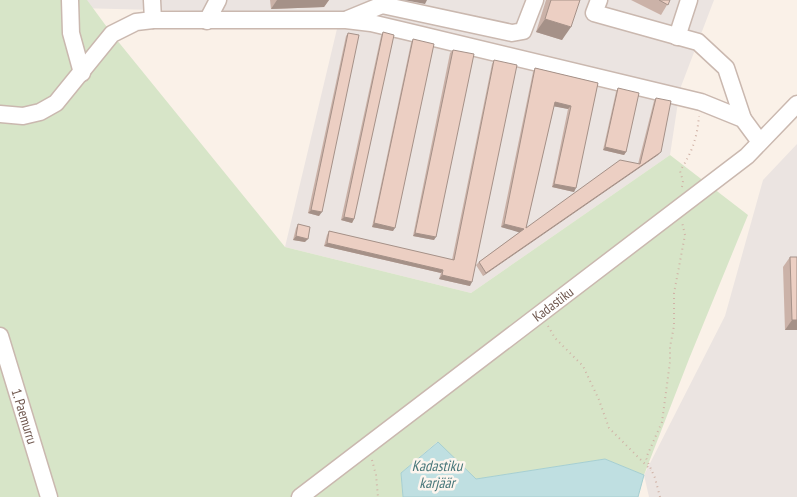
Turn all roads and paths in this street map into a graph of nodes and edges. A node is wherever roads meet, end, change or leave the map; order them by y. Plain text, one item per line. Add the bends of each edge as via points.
1 (70, 0) edge
2 (152, 0) edge
3 (218, 0) edge
4 (535, 0) edge
5 (599, 0) edge
6 (689, 0) edge
7 (153, 20) junction
8 (346, 20) junction
9 (207, 21) junction
10 (677, 37) junction
11 (82, 73) junction
12 (701, 102) junction
13 (797, 104) edge
14 (0, 114) edge
15 (742, 119) junction
16 (760, 142) junction
17 (679, 208) junction
18 (542, 313) junction
19 (0, 336) edge
20 (368, 445) junction
21 (652, 472) junction
22 (49, 497) edge
23 (300, 497) edge
24 (378, 497) edge
25 (660, 497) edge

1 - 11 street via 71,34
2 - 7 street
3 - 9 street
4 - 8 street via 523,31 512,32 382,5
5 - 10 street via 594,13
6 - 10 street
7 - 9 street
7 - 11 street via 136,22 112,34
8 - 9 street
8 - 12 street via 397,29
10 - 15 street via 698,42 726,68
11 - 14 street via 56,103 40,112 22,116
12 - 15 street
12 - 17 path via 692,152 680,172 683,181
13 - 16 street, Kadastiku
15 - 16 street
16 - 17 street, Kadastiku via 747,156
17 - 18 street, Kadastiku
17 - 21 path via 685,235 674,293 674,326 662,422 646,458
18 - 20 street, Kadastiku
18 - 21 path via 555,338 583,366 609,428
19 - 22 street, 1. Paemurru
20 - 23 street, Kadastiku
20 - 24 path
21 - 25 path

